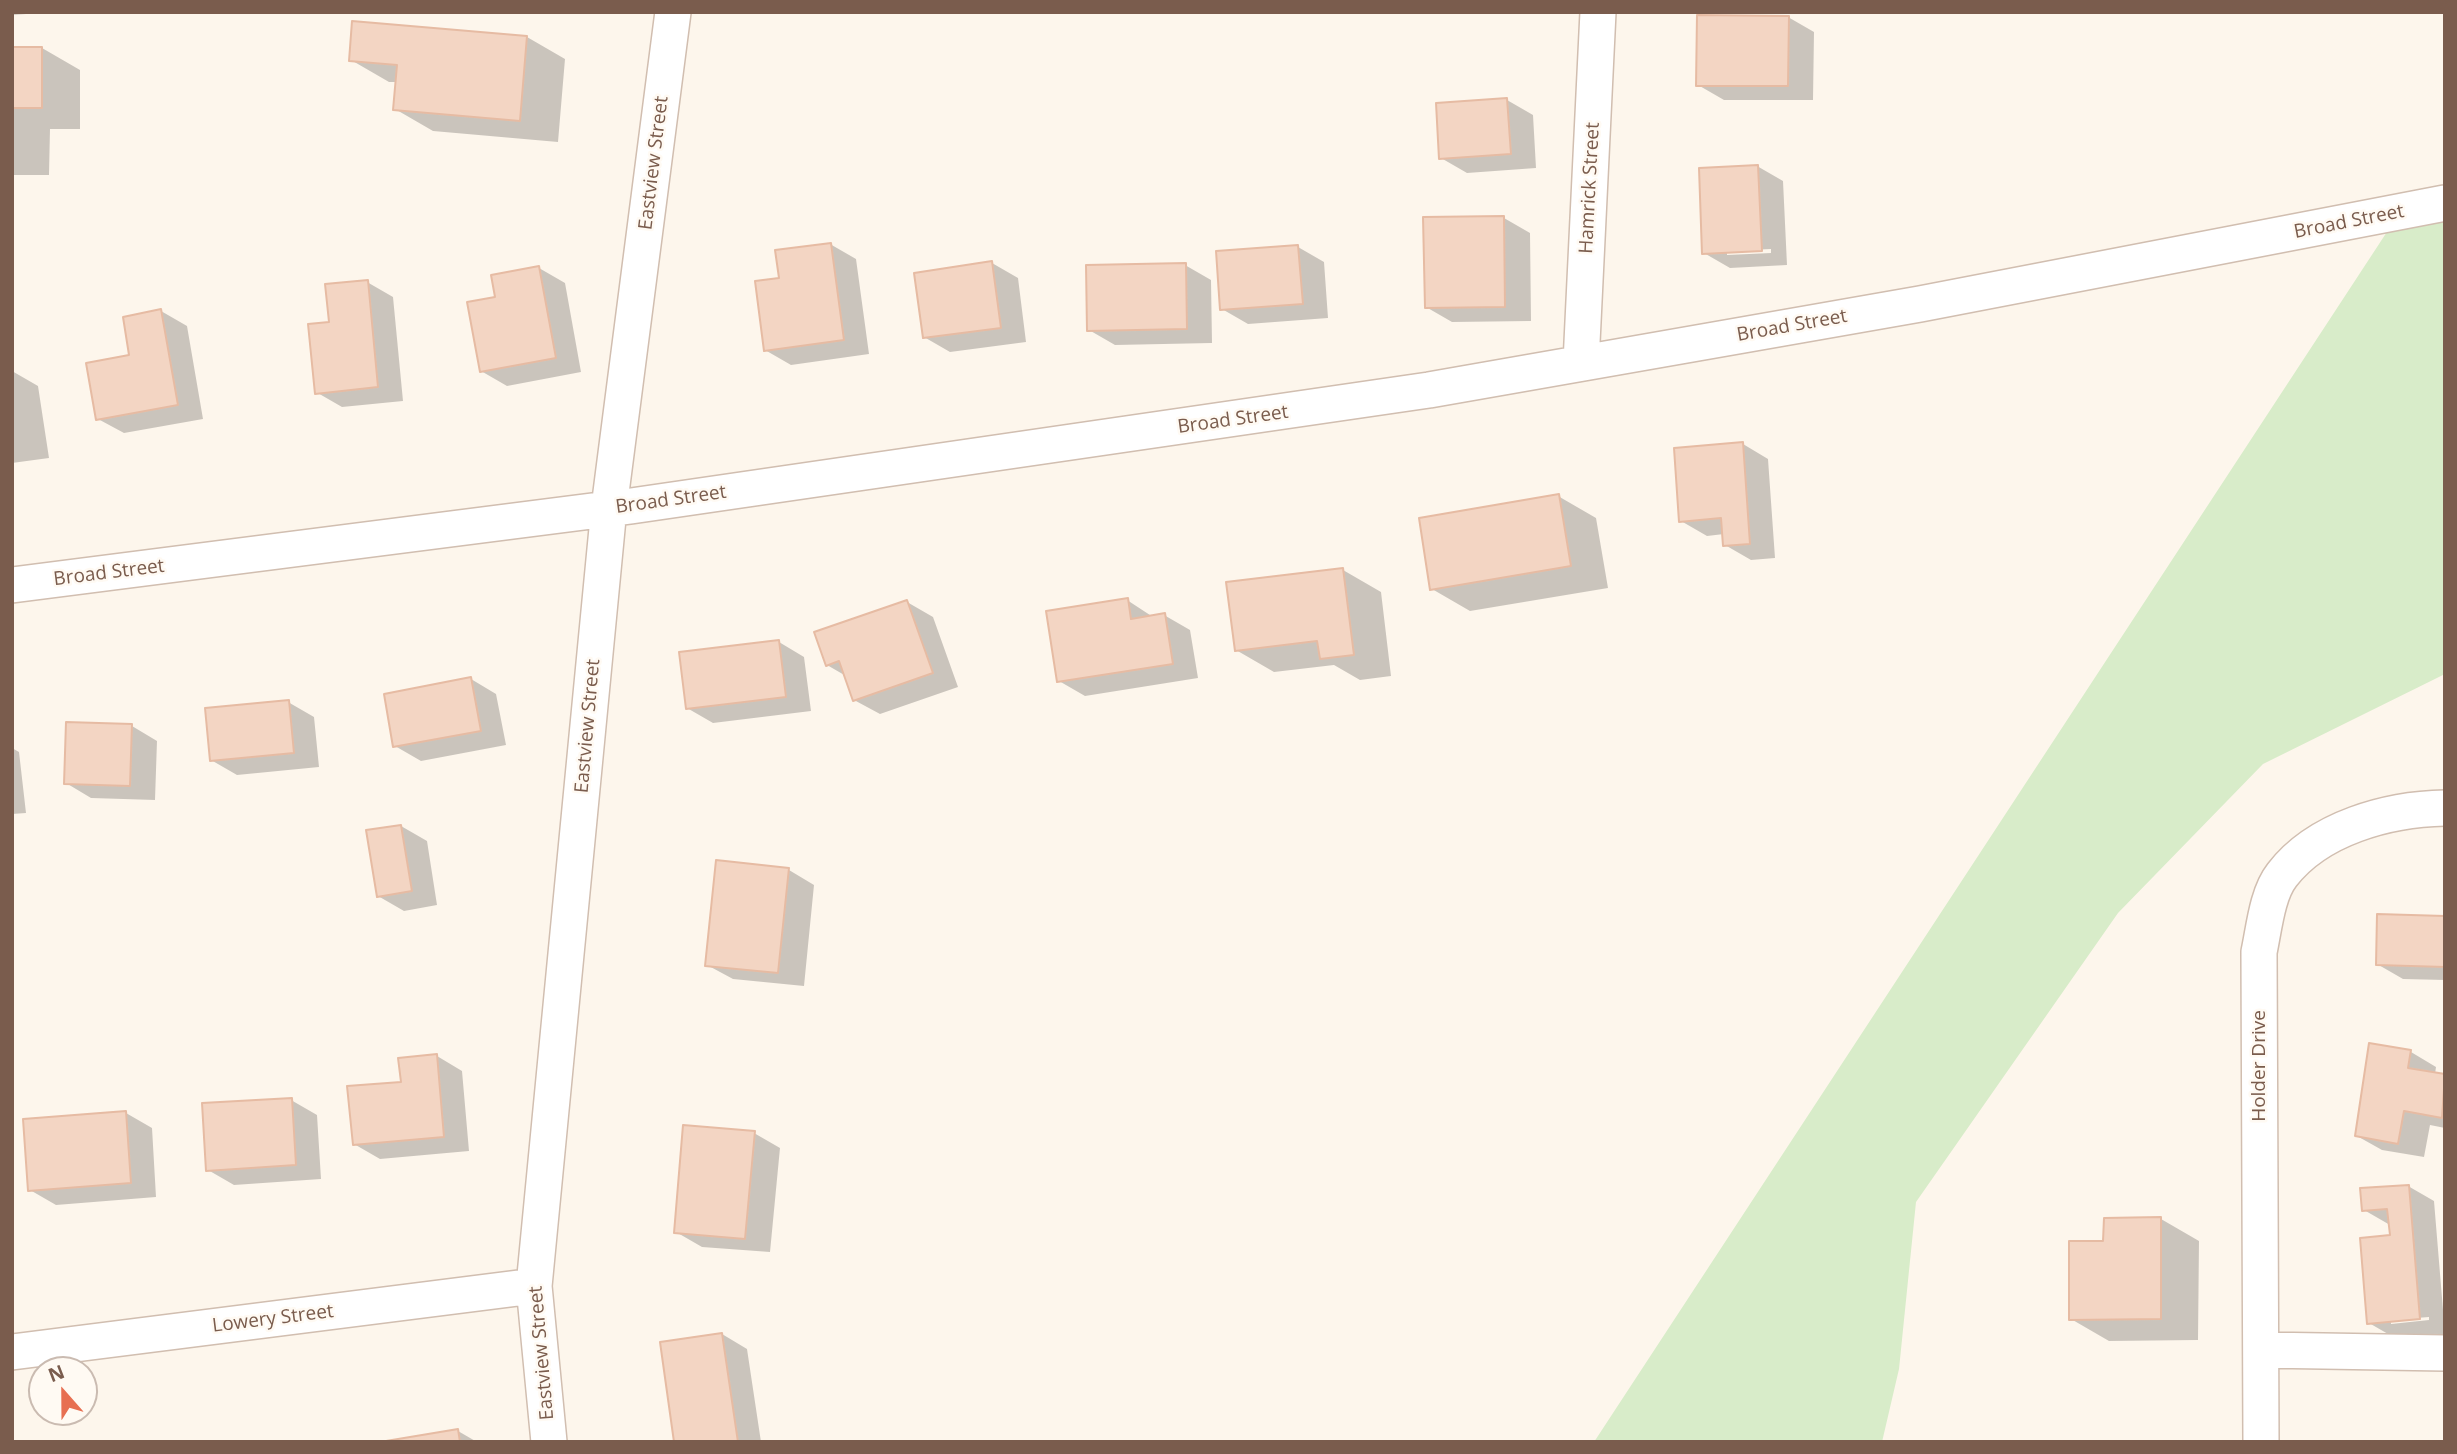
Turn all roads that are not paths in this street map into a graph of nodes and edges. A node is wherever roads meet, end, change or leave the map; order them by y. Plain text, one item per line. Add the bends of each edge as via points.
1 (673, 12) edge
2 (1598, 12) edge
3 (2445, 203) edge
4 (1581, 363) junction
5 (609, 508) junction
6 (12, 585) edge
7 (2445, 808) edge
8 (534, 1286) junction
9 (2262, 1350) junction
10 (12, 1352) edge
11 (2445, 1353) edge
12 (549, 1442) edge
13 (2260, 1442) edge

1 - 5 street, Eastview Street
2 - 4 street, Hamrick Street
3 - 4 street, Broad Street via 1920,304
4 - 5 street, Broad Street via 1388,397
5 - 6 street, Broad Street
5 - 8 street, Eastview Street
7 - 9 street, Holder Drive via 2387,815 2345,828 2305,851 2280,877 2268,908 2259,952
8 - 10 street, Lowery Street
8 - 12 street, Eastview Street
9 - 11 street
9 - 13 street, Holder Drive

